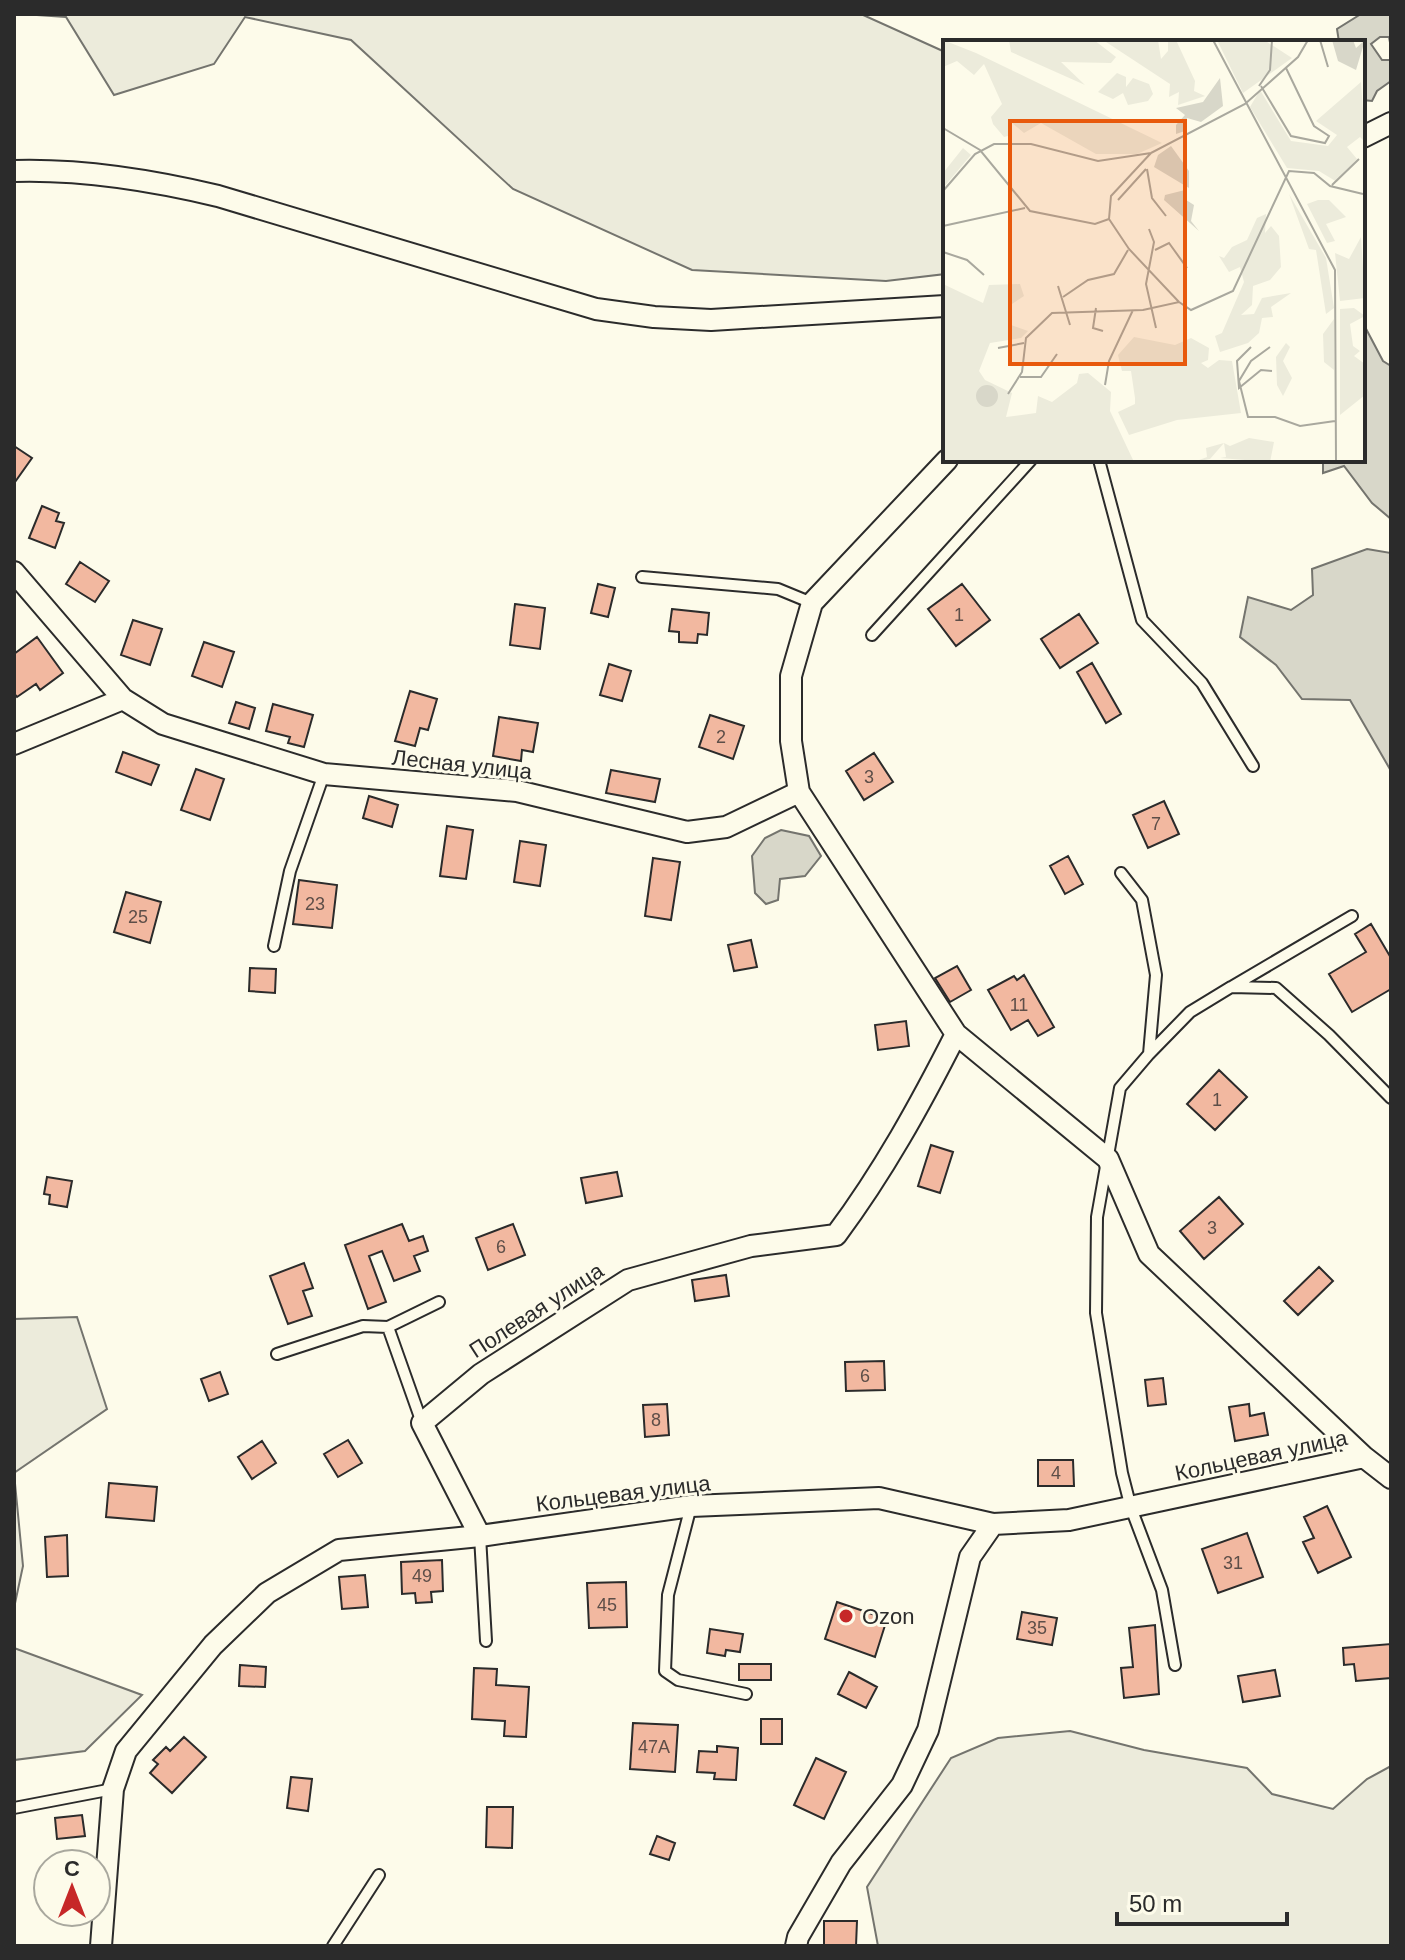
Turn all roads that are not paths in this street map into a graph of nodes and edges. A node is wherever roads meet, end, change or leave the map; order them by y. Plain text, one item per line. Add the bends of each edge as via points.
1 (1391, 123) edge
2 (1365, 136) edge
3 (14, 171) edge
4 (943, 306) edge
5 (945, 462) edge
6 (1029, 462) edge
7 (1100, 462) edge
8 (14, 572) edge
9 (642, 577) dead end
10 (812, 603) junction
11 (872, 635) dead end
12 (123, 699) junction
13 (14, 744) edge
14 (1253, 766) dead end
15 (324, 774) junction
16 (799, 792) junction
17 (1121, 873) dead end
18 (1352, 916) dead end
19 (274, 946) dead end
20 (1231, 987) junction
21 (956, 1034) junction
22 (1149, 1054) junction
23 (1391, 1098) edge
24 (1108, 1159) junction
25 (439, 1302) dead end
26 (388, 1327) junction
27 (277, 1354) dead end
28 (422, 1423) junction
29 (1364, 1457) junction
30 (1391, 1478) edge
31 (691, 1506) junction
32 (1131, 1508) junction
33 (993, 1524) junction
34 (480, 1536) junction
35 (486, 1641) dead end
36 (1175, 1665) dead end
37 (746, 1694) dead end
38 (113, 1789) junction
39 (14, 1808) edge
40 (379, 1875) dead end
41 (101, 1946) edge
42 (333, 1946) edge
43 (796, 1946) edge

1 - 2 street
3 - 4 street via 106,176 193,190 596,309 711,320
5 - 10 street
6 - 11 lane
7 - 14 lane via 1142,620 1202,683
8 - 12 street, Лесная улица
9 - 10 lane via 778,589
10 - 16 street via 791,676 791,741
12 - 13 street
12 - 15 street, Лесная улица via 163,724
15 - 16 street, Лесная улица via 517,791 687,832 726,827
15 - 19 lane via 290,871
16 - 21 street
17 - 22 lane via 1142,900 1156,975
18 - 20 lane
20 - 22 lane via 1190,1012
20 - 23 lane via 1276,988
21 - 24 street
21 - 28 street, Полевая улица via 916,1115 836,1235 751,1246 628,1280 481,1374
22 - 24 lane via 1120,1088
24 - 29 street via 1149,1254
24 - 32 lane via 1097,1217 1096,1313
25 - 26 lane
26 - 27 lane via 363,1326
26 - 28 lane
28 - 34 street
29 - 30 street, Кольцевая улица
29 - 32 street, Кольцевая улица
31 - 33 street, Кольцевая улица via 879,1498
31 - 34 street, Кольцевая улица
31 - 37 lane via 668,1595 665,1671 678,1680
32 - 33 street, Кольцевая улица via 1069,1520
32 - 36 lane via 1162,1590
33 - 43 street via 970,1557 922,1744 902,1785 841,1863
34 - 35 lane
34 - 38 street, Кольцевая улица via 339,1550 267,1593 213,1645 126,1751
38 - 39 lane
38 - 41 street, Кольцевая улица
40 - 42 lane

